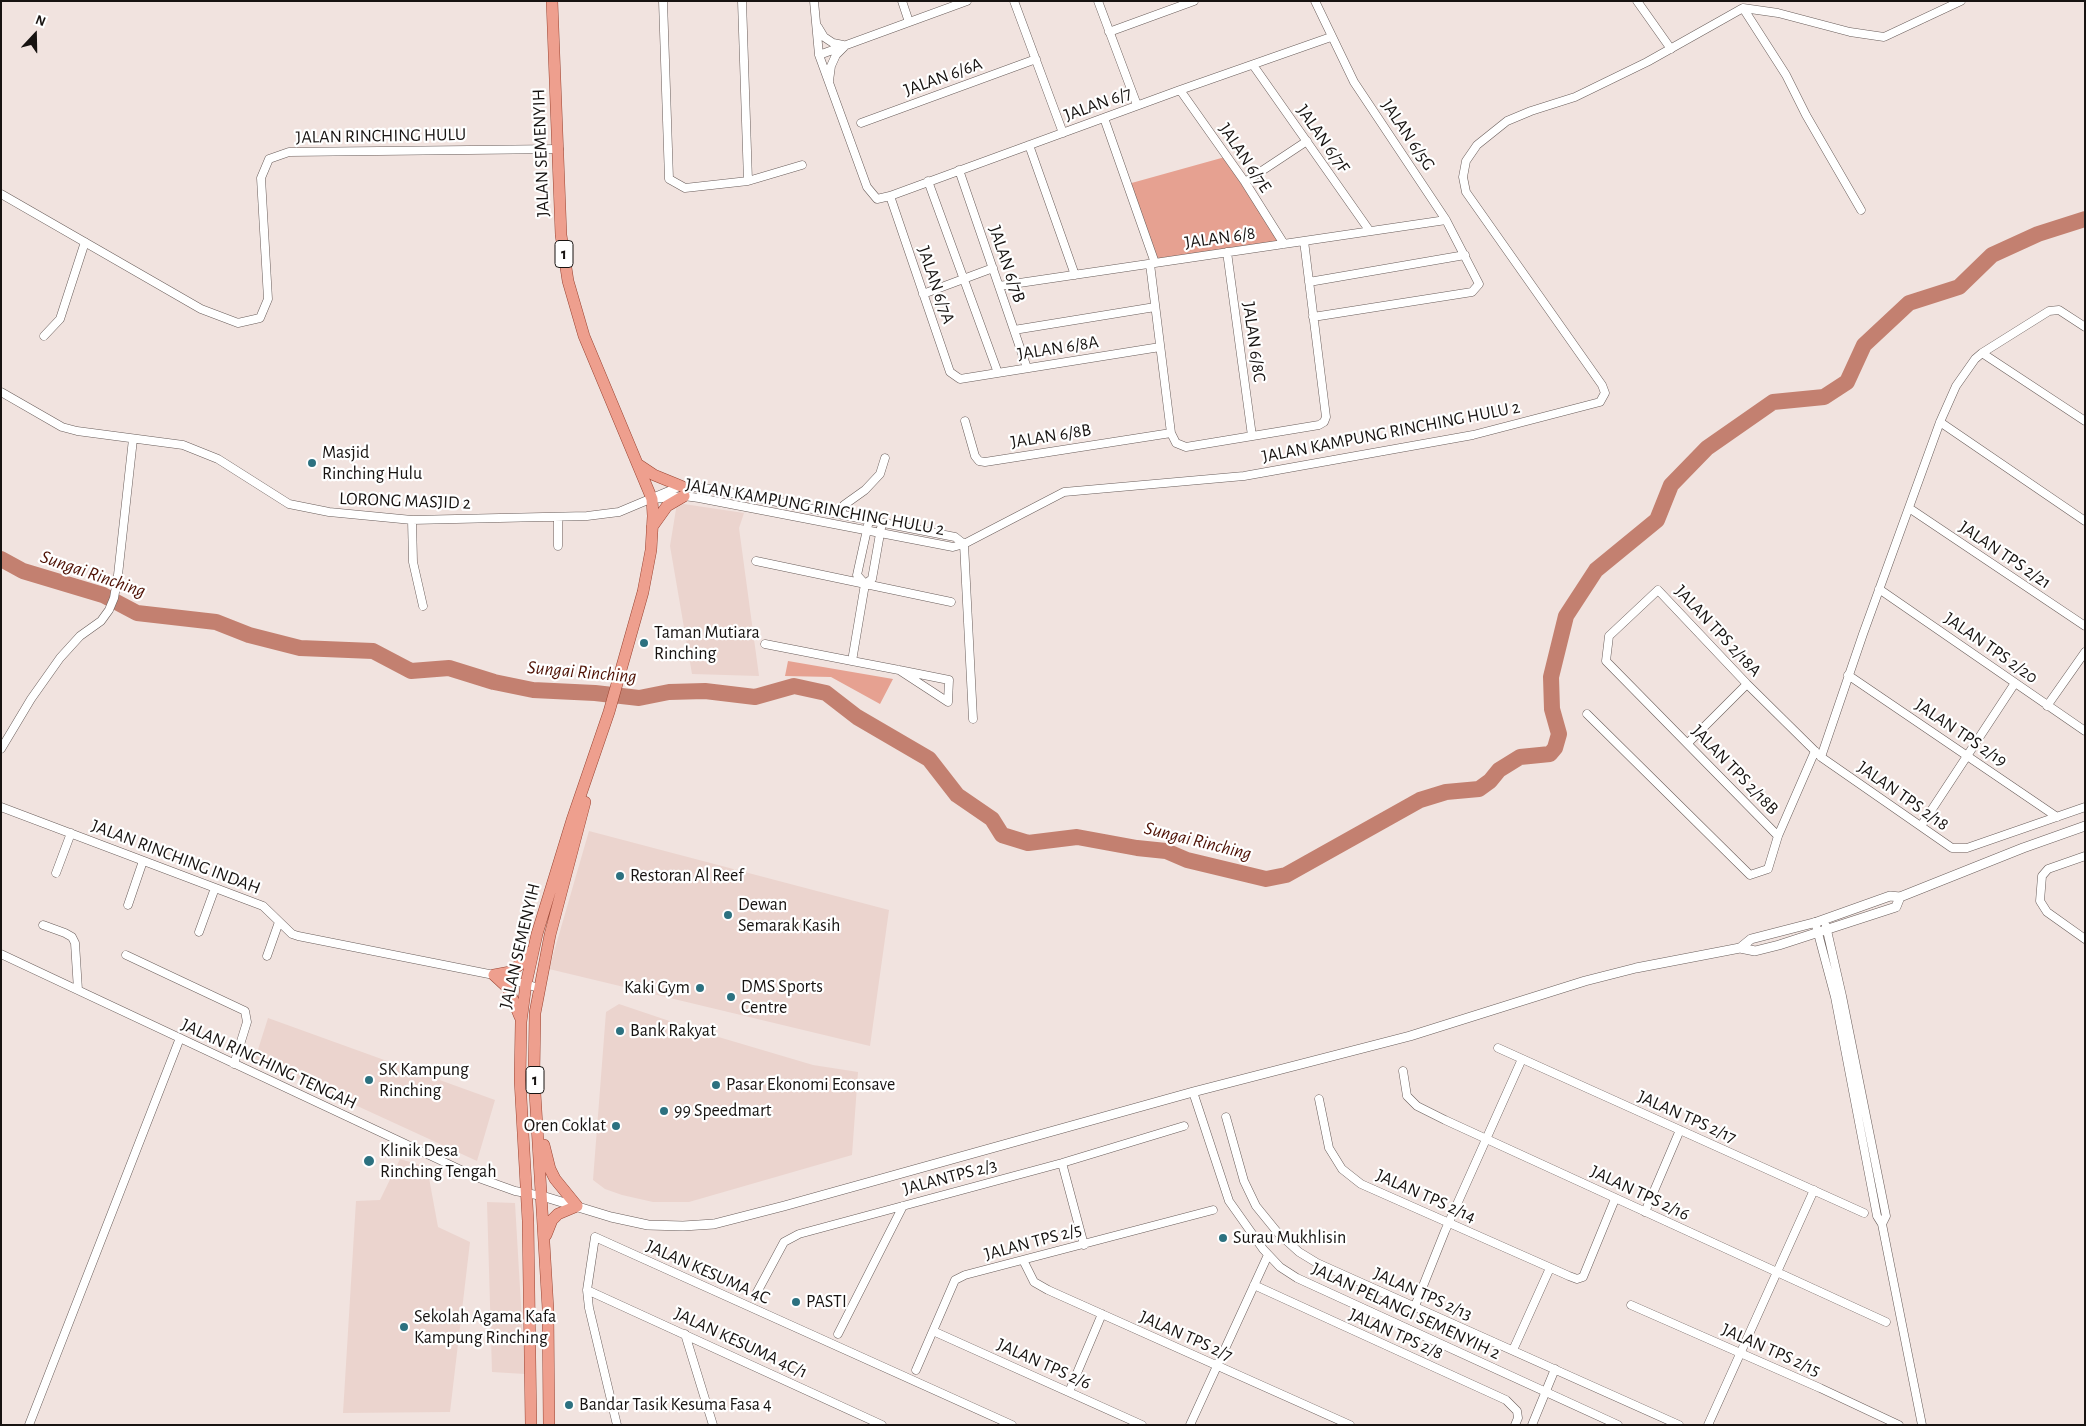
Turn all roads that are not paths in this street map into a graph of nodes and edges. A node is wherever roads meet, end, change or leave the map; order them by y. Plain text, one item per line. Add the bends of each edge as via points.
1 (552, 1) edge
2 (663, 1) edge
3 (742, 1) edge
4 (814, 1) edge
5 (902, 1) edge
6 (967, 1) edge
7 (1014, 1) edge
8 (1098, 1) edge
9 (1194, 1) edge
10 (1315, 1) edge
11 (1637, 1) edge
12 (1961, 1) edge
13 (1740, 6) edge
14 (909, 22) junction
15 (816, 24) junction
16 (1109, 32) junction
17 (1331, 37) junction
18 (845, 46) junction
19 (1671, 49) junction
20 (819, 55) junction
21 (1036, 59) junction
22 (1253, 65) junction
23 (829, 83) junction
24 (1180, 90) junction
25 (1137, 105) junction
26 (1104, 118) junction
27 (861, 123) dead end
28 (1063, 133) junction
29 (1306, 141) junction
30 (1029, 145) junction
31 (559, 149) junction
32 (802, 165) dead end
33 (959, 170) junction
34 (748, 181) junction
35 (928, 181) junction
36 (1245, 182) junction
37 (1, 194) edge
38 (890, 196) junction
39 (1861, 210) dead end
40 (1446, 220) junction
41 (1369, 230) junction
42 (1304, 241) junction
43 (84, 242) junction
44 (1284, 244) junction
45 (1227, 252) junction
46 (1465, 255) junction
47 (1153, 263) junction
48 (993, 268) junction
49 (1075, 275) junction
50 (963, 278) junction
51 (1309, 282) junction
52 (999, 286) junction
53 (924, 294) junction
54 (1155, 307) junction
55 (1313, 317) junction
56 (2085, 327) edge
57 (1014, 330) junction
58 (44, 336) dead end
59 (1160, 347) junction
60 (1982, 353) junction
61 (1027, 368) junction
62 (998, 373) junction
63 (960, 379) joint
64 (1, 392) edge
65 (965, 421) dead end
66 (2085, 421) edge
67 (1940, 422) junction
68 (1171, 433) junction
69 (1252, 436) junction
70 (133, 439) junction
71 (628, 442) junction
72 (885, 458) dead end
73 (638, 465) junction
74 (682, 491) junction
75 (648, 501) junction
76 (1909, 508) junction
77 (841, 514) junction
78 (558, 517) junction
79 (412, 520) junction
80 (869, 520) junction
81 (2085, 521) edge
82 (882, 524) junction
83 (652, 527) junction
84 (867, 530) junction
85 (880, 533) junction
86 (964, 544) junction
87 (558, 546) dead end
88 (651, 550) junction
89 (756, 561) dead end
90 (865, 584) junction
91 (1879, 589) junction
92 (951, 602) dead end
93 (423, 606) dead end
94 (2085, 626) edge
95 (764, 644) dead end
96 (2085, 652) edge
97 (852, 661) junction
98 (1606, 661) joint
99 (899, 670) junction
100 (1848, 675) junction
101 (2015, 683) junction
102 (1746, 684) junction
103 (2047, 706) junction
104 (1586, 714) dead end
105 (973, 719) dead end
106 (2085, 732) edge
107 (1688, 743) junction
108 (1, 749) edge
109 (1818, 754) junction
110 (1968, 755) junction
111 (594, 757) junction
112 (1, 807) edge
113 (2085, 807) edge
114 (2057, 817) junction
115 (1921, 826) junction
116 (2085, 826) edge
117 (71, 833) junction
118 (1778, 836) junction
119 (2085, 856) edge
120 (144, 861) junction
121 (56, 873) dead end
122 (215, 888) junction
123 (1900, 898) junction
124 (128, 905) dead end
125 (1820, 921) junction
126 (279, 922) junction
127 (43, 925) dead end
128 (199, 932) dead end
129 (1822, 932) junction
130 (537, 934) junction
131 (2085, 939) edge
132 (1740, 948) junction
133 (1, 954) edge
134 (126, 955) dead end
135 (266, 956) dead end
136 (494, 975) junction
137 (526, 984) junction
138 (539, 988) junction
139 (78, 990) junction
140 (521, 1022) junction
141 (180, 1038) junction
142 (1498, 1048) dead end
143 (1522, 1059) junction
144 (234, 1064) junction
145 (1403, 1072) dead end
146 (1194, 1092) junction
147 (1319, 1099) dead end
148 (536, 1117) junction
149 (1226, 1117) dead end
150 (1184, 1126) dead end
151 (1680, 1130) junction
152 (1486, 1139) junction
153 (1062, 1163) junction
154 (1814, 1190) junction
155 (526, 1193) junction
156 (542, 1196) junction
157 (1616, 1198) junction
158 (577, 1206) junction
159 (903, 1206) junction
160 (1213, 1210) dead end
161 (1645, 1212) junction
162 (1864, 1213) dead end
163 (1448, 1222) junction
164 (545, 1239) junction
165 (1084, 1245) junction
166 (1268, 1255) junction
167 (1023, 1260) junction
168 (1550, 1268) junction
169 (1777, 1273) junction
170 (1254, 1285) junction
171 (587, 1290) junction
172 (756, 1296) dead end
173 (1631, 1305) dead end
174 (1415, 1306) junction
175 (1102, 1314) junction
176 (1886, 1322) dead end
177 (934, 1330) junction
178 (685, 1334) junction
179 (838, 1334) dead end
180 (1513, 1350) junction
181 (1741, 1353) junction
182 (1217, 1366) junction
183 (1555, 1369) junction
184 (916, 1370) dead end
185 (1069, 1392) junction
186 (1546, 1392) junction
187 (1517, 1421) edge
188 (29, 1425) edge
189 (531, 1425) edge
190 (549, 1425) edge
191 (617, 1425) edge
192 (713, 1425) edge
193 (882, 1425) edge
194 (1012, 1425) edge
195 (1142, 1425) edge
196 (1190, 1425) edge
197 (1350, 1425) edge
198 (1532, 1425) edge
199 (1618, 1425) edge
200 (1679, 1425) edge
201 (1708, 1425) edge
202 (1899, 1425) edge
203 (1922, 1425) edge

1 - 31 main road, JALAN SEMENYIH / 1
2 - 34 street via 669,178 684,188
3 - 34 street
4 - 15 street
5 - 14 street
6 - 14 street
7 - 21 street
8 - 16 street
9 - 16 street
10 - 17 street, JALAN 6/5G
11 - 19 street
12 - 13 street via 1884,36 1850,32
13 - 19 street, JALAN KAMPUNG RINCHING HULU 2
13 - 39 street via 1786,75
14 - 18 street
15 - 18 street via 833,44
15 - 20 street
16 - 25 street
17 - 22 street, JALAN 6/7
17 - 40 street, JALAN 6/5G via 1354,82
18 - 20 street
18 - 23 street via 831,66
19 - 86 street, JALAN KAMPUNG RINCHING HULU 2 via 1575,97 1507,121 1477,145 1466,161 1463,176 1466,192 1602,385 1605,393 1600,402 1473,435 1244,476 1064,492
20 - 23 street
21 - 27 street, JALAN 6/6A
21 - 28 street
22 - 24 street, JALAN 6/7
22 - 29 street, JALAN 6/7F
23 - 38 street, JALAN 6/7 via 867,187 876,199
24 - 25 street, JALAN 6/7
24 - 36 street, JALAN 6/7E
25 - 26 street, JALAN 6/7
26 - 28 street, JALAN 6/7
26 - 47 street
28 - 30 street, JALAN 6/7
29 - 36 street
29 - 41 street, JALAN 6/7F
30 - 33 street, JALAN 6/7
30 - 49 street
31 - 43 street, JALAN RINCHING HULU via 289,152 269,159 261,178 268,299 260,318 238,324 201,309
31 - 71 main road, JALAN SEMENYIH / 1 via 561,235 568,280 584,336
32 - 34 street
33 - 35 street, JALAN 6/7
33 - 48 street, JALAN 6/7B
35 - 38 street, JALAN 6/7
35 - 50 street
36 - 44 street, JALAN 6/7E
37 - 43 street, JALAN RINCHING HULU
38 - 53 street, JALAN 6/7A
40 - 41 street, JALAN 6/8
40 - 46 street, JALAN 6/5G
41 - 42 street, JALAN 6/8
42 - 44 street, JALAN 6/8
42 - 51 street
43 - 58 street via 60,319
44 - 45 street, JALAN 6/8
45 - 47 street, JALAN 6/8
45 - 69 street, JALAN 6/8C
46 - 51 street
46 - 55 street, JALAN 6/5G via 1479,284 1472,292
47 - 49 street, JALAN 6/8
47 - 54 street
48 - 50 street
48 - 52 street, JALAN 6/7B
49 - 52 street, JALAN 6/8
50 - 53 street
50 - 62 street
51 - 55 street
52 - 57 street, JALAN 6/7B
53 - 63 street, JALAN 6/7A via 950,372
54 - 57 street
54 - 59 street
55 - 69 street via 1326,417 1324,422
56 - 60 street, JALAN TPS 2/18B via 2054,309
57 - 61 street, JALAN 6/7B
59 - 61 street, JALAN 6/8A
59 - 68 street
60 - 66 street
60 - 67 street, JALAN TPS 2/18B via 1956,386
61 - 62 street, JALAN 6/8A
62 - 63 street, JALAN 6/8A
64 - 70 street, LORONG MASJID 2 via 62,427
65 - 68 street, JALAN 6/8B via 975,456 985,462
67 - 76 street, JALAN TPS 2/18B
67 - 81 street
68 - 69 street via 1176,443 1186,447
70 - 79 street, LORONG MASJID 2 via 183,444 209,455 289,504 329,512
70 - 108 street via 118,575 109,610 60,658
71 - 73 main road, JALAN SEMENYIH / 1
71 - 75 main road, JALAN SEMENYIH / 1
72 - 77 street via 880,474 844,505
73 - 74 main road
73 - 75 main road, JALAN SEMENYIH / 1
74 - 75 street, JALAN KAMPUNG RINCHING HULU 2
74 - 77 street, JALAN KAMPUNG RINCHING HULU 2 via 711,488
74 - 83 main road
74 - 84 street, JALAN KAMPUNG RINCHING HULU 2
75 - 78 street, LORONG MASJID 2 via 619,512
75 - 83 main road, JALAN SEMENYIH / 1
75 - 88 main road, JALAN SEMENYIH / 1
76 - 91 street, JALAN TPS 2/18B
76 - 94 street, JALAN TPS 2/21
77 - 80 street, JALAN KAMPUNG RINCHING HULU 2
78 - 79 street, LORONG MASJID 2
78 - 87 street
79 - 93 street via 412,562
80 - 82 street, JALAN KAMPUNG RINCHING HULU 2
80 - 84 street
82 - 85 street
82 - 86 street, JALAN KAMPUNG RINCHING HULU 2 via 955,537
83 - 88 main road, JALAN SEMENYIH / 1
84 - 85 street, JALAN KAMPUNG RINCHING HULU 2
84 - 90 street via 857,575
85 - 86 street, JALAN KAMPUNG RINCHING HULU 2 via 953,547
85 - 90 street via 872,579
86 - 105 street, JALAN KAMPUNG RINCHING HULU 2
88 - 111 main road, JALAN SEMENYIH / 1 via 643,592
89 - 90 street
90 - 92 street
90 - 97 street
91 - 100 street, JALAN TPS 2/18B
91 - 101 street, JALAN TPS 2/20
95 - 97 street
96 - 103 street
97 - 99 street
98 - 102 street, JALAN TPS 2/18A via 1609,636 1658,590
98 - 107 street, JALAN TPS 2/18B
99 - 99 street via 949,680 948,702 940,697
100 - 109 street, JALAN TPS 2/18B
100 - 110 street, JALAN TPS 2/19
101 - 103 street, JALAN TPS 2/20
101 - 110 street
102 - 107 street
102 - 109 street, JALAN TPS 2/18A
103 - 106 street, JALAN TPS 2/20
104 - 118 street via 1750,874 1768,869
107 - 118 street, JALAN TPS 2/18B
109 - 115 street, JALAN TPS 2/18
109 - 118 street, JALAN TPS 2/18B
110 - 114 street, JALAN TPS 2/19
110 - 115 street
111 - 130 main road, JALAN SEMENYIH / 1
111 - 138 main road, JALAN SEMENYIH / 1
112 - 117 street, JALAN RINCHING INDAH
113 - 114 street, JALAN TPS 2/18
114 - 115 street, JALAN TPS 2/18 via 1967,848 1952,848
116 - 123 street
117 - 120 street, JALAN RINCHING INDAH
117 - 121 street
119 - 131 street via 2048,869 2042,876 2040,901 2047,912
120 - 122 street, JALAN RINCHING INDAH
120 - 124 street
122 - 126 street, JALAN RINCHING INDAH via 263,906
122 - 128 street
123 - 125 street via 1890,896
123 - 129 street via 1896,907
125 - 129 street
125 - 132 street via 1751,939
126 - 135 street
126 - 136 street, JALAN RINCHING INDAH via 298,936
127 - 139 street via 72,937
129 - 132 street via 1755,951
129 - 203 street via 1842,996 1886,1216 1882,1224
130 - 136 main road, 1 via 527,960 510,972
130 - 137 main road, JALAN SEMENYIH / 1
132 - 146 street via 1611,975 1410,1036
133 - 139 street, JALAN RINCHING TENGAH
134 - 144 street via 245,1011 247,1022
136 - 137 street, JALAN RINCHING INDAH
136 - 140 main road via 508,988
137 - 138 street, JALAN RINCHING INDAH
137 - 140 main road, JALAN SEMENYIH / 1
138 - 148 main road, JALAN SEMENYIH / 1 via 535,1022
139 - 141 street, JALAN RINCHING TENGAH
140 - 155 main road, JALAN SEMENYIH / 1 via 520,1080
141 - 144 street, JALAN RINCHING TENGAH
141 - 188 street
142 - 143 street, JALAN TPS 2/17
143 - 151 street, JALAN TPS 2/17
143 - 152 street
144 - 155 street, JALAN RINCHING TENGAH via 476,1177
145 - 152 street, JALAN TPS 2/16 via 1407,1096 1417,1106
146 - 158 street via 714,1224 648,1224
146 - 166 street, JALAN PELANGI SEMENYIH 2 via 1229,1201
147 - 163 street, JALAN TPS 2/14 via 1329,1148 1342,1169 1360,1184
148 - 156 main road, JALAN SEMENYIH / 1
148 - 158 main road via 554,1179
149 - 174 street, JALAN TPS 2/13 via 1244,1180 1256,1206 1278,1233 1317,1263
150 - 153 street, JALANTPS 2/3
151 - 154 street, JALAN TPS 2/17
151 - 161 street
152 - 157 street, JALAN TPS 2/16
152 - 163 street
153 - 159 street, JALANTPS 2/3
153 - 165 street
154 - 162 street, JALAN TPS 2/17
154 - 169 street
155 - 156 street, JALAN RINCHING TENGAH
155 - 189 main road, JALAN SEMENYIH / 1
156 - 158 street
156 - 164 main road, JALAN SEMENYIH / 1
157 - 161 street, JALAN TPS 2/16
157 - 168 street, JALAN TPS 2/14 via 1583,1276 1577,1279
158 - 164 main road via 552,1220
159 - 172 street, JALANTPS 2/3 via 799,1234 784,1242
159 - 179 street
160 - 165 street, JALAN TPS 2/5
161 - 169 street, JALAN TPS 2/16
163 - 168 street, JALAN TPS 2/14
163 - 174 street
164 - 190 main road, JALAN SEMENYIH / 1
165 - 167 street, JALAN TPS 2/5
166 - 170 street
166 - 186 street, JALAN PELANGI SEMENYIH 2 via 1297,1278
167 - 175 street, JALAN TPS 2/7 via 1034,1282
167 - 177 street, JALAN TPS 2/5 via 955,1280
168 - 180 street
169 - 176 street, JALAN TPS 2/16
169 - 181 street
170 - 182 street
170 - 187 street, JALAN TPS 2/8 via 1506,1400 1517,1411
171 - 178 street, JALAN KESUMA 4C/1
171 - 191 street, JALAN KESUMA 4C
171 - 194 street, JALAN KESUMA 4C via 595,1237
173 - 181 street, JALAN TPS 2/15
174 - 180 street, JALAN TPS 2/13
175 - 182 street, JALAN TPS 2/7
175 - 185 street
177 - 184 street, JALAN TPS 2/5
177 - 185 street, JALAN TPS 2/6
178 - 192 street
178 - 193 street, JALAN KESUMA 4C/1
180 - 183 street, JALAN TPS 2/13
181 - 201 street
181 - 202 street, JALAN TPS 2/15
182 - 196 street
182 - 197 street, JALAN TPS 2/7
183 - 186 street
183 - 200 street, JALAN TPS 2/13
185 - 195 street, JALAN TPS 2/6
186 - 198 street
186 - 199 street, JALAN PELANGI SEMENYIH 2

